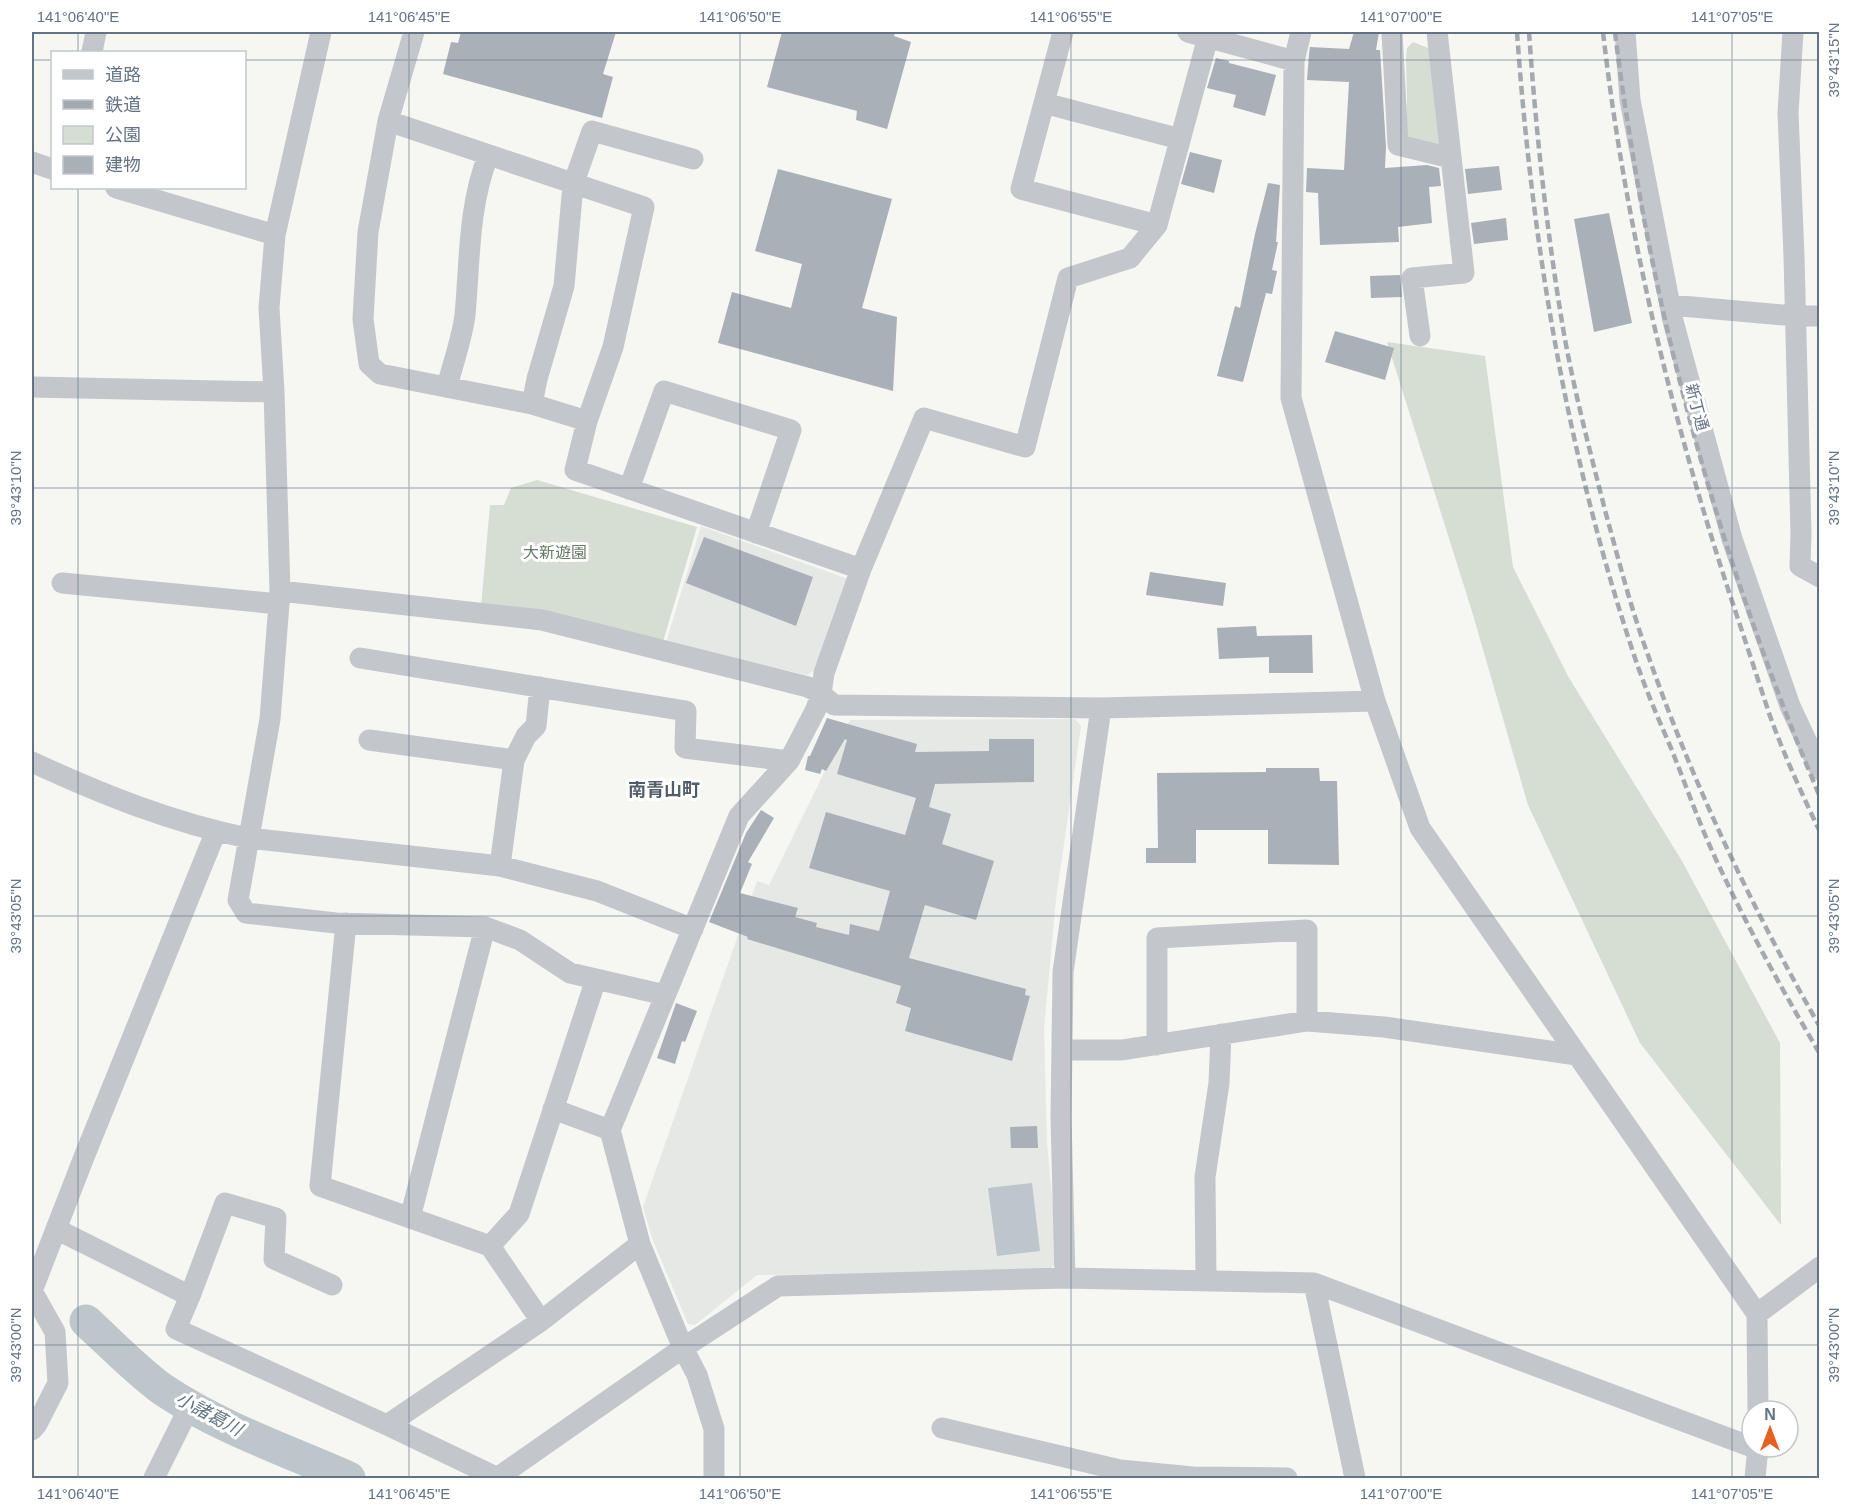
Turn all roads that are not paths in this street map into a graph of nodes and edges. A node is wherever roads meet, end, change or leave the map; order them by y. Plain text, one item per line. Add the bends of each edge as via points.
1 (96, 32) edge
2 (321, 32) edge
3 (414, 32) edge
4 (1063, 32) edge
5 (1301, 32) edge
6 (1392, 32) edge
7 (1434, 32) edge
8 (1625, 32) edge
9 (1793, 32) edge
10 (1198, 34) edge
11 (92, 51) edge
12 (1294, 61) junction
13 (1044, 103) junction
14 (388, 121) junction
15 (1180, 139) junction
16 (488, 156) junction
17 (1451, 158) junction
18 (693, 159) dead end
19 (32, 162) edge
20 (51, 169) edge
21 (573, 185) junction
22 (119, 189) edge
23 (1157, 225) junction
24 (275, 235) junction
25 (1670, 305) junction
26 (1795, 316) junction
27 (1820, 316) edge
28 (1420, 336) dead end
29 (32, 387) edge
30 (447, 387) junction
31 (274, 392) junction
32 (532, 404) junction
33 (586, 421) junction
34 (629, 489) junction
35 (756, 532) junction
36 (861, 569) junction
37 (1820, 577) edge
38 (62, 584) dead end
39 (280, 598) junction
40 (360, 658) dead end
41 (540, 687) junction
42 (821, 694) junction
43 (1375, 701) junction
44 (1101, 708) junction
45 (369, 740) dead end
46 (514, 760) junction
47 (789, 761) junction
48 (32, 762) edge
49 (1820, 770) edge
50 (216, 831) junction
51 (248, 838) junction
52 (500, 866) junction
53 (346, 923) junction
54 (485, 927) junction
55 (693, 929) junction
56 (596, 979) junction
57 (665, 995) junction
58 (1307, 1020) junction
59 (1221, 1034) junction
60 (1157, 1045) junction
61 (1062, 1050) junction
62 (1577, 1055) junction
63 (554, 1109) junction
64 (610, 1130) junction
65 (410, 1218) junction
66 (56, 1229) junction
67 (640, 1244) junction
68 (490, 1246) junction
69 (1820, 1267) edge
70 (1065, 1278) junction
71 (1206, 1281) junction
72 (1314, 1283) junction
73 (332, 1286) dead end
74 (32, 1291) edge
75 (190, 1296) junction
76 (1757, 1314) junction
77 (541, 1321) junction
78 (683, 1348) junction
79 (1758, 1399) edge
80 (185, 1416) dead end
81 (387, 1425) junction
82 (942, 1428) dead end
83 (32, 1430) edge
84 (1740, 1441) edge
85 (1755, 1459) edge
86 (497, 1478) edge
87 (154, 1479) edge
88 (714, 1479) edge
89 (1287, 1479) edge
90 (1355, 1479) edge
91 (1755, 1479) edge

1 - 11 street
2 - 24 street
3 - 14 street
4 - 13 street
5 - 12 street
6 - 17 street via 1398,146
7 - 17 street
8 - 25 street, 新丁通 via 1630,100
9 - 26 street via 1788,113
10 - 12 street
10 - 15 street
12 - 43 street via 1291,398
13 - 15 street
13 - 23 street via 1021,189
14 - 16 street
14 - 30 street via 367,244 363,319 369,364 380,374
15 - 23 street
16 - 21 street
16 - 30 street via 472,217 465,318
17 - 28 street via 1464,273 1412,278
18 - 21 street via 592,131
19 - 20 street
21 - 32 street via 564,286
21 - 33 street via 644,207 613,346
22 - 24 street
23 - 36 street via 1130,258 1068,278 1025,447 924,417
24 - 31 street via 269,308
25 - 26 street
25 - 49 street, 新丁通 via 1732,539 1790,706
26 - 27 street
26 - 37 street via 1800,566
29 - 31 street
30 - 32 street
31 - 39 street
32 - 33 street
33 - 34 street via 575,470
34 - 35 street
34 - 35 street via 664,391 791,430
35 - 36 street
36 - 42 street via 824,673
38 - 39 street
39 - 42 street via 542,620 808,687
39 - 51 street via 270,718
40 - 41 street
41 - 46 street via 536,726
41 - 47 street via 686,711 685,748
42 - 44 street via 834,705
42 - 47 street
43 - 44 street
43 - 62 street via 1420,828
44 - 61 street via 1064,972
45 - 46 street
46 - 52 street
47 - 55 street via 739,816
48 - 50 street via 105,795
50 - 51 street
50 - 66 street
51 - 52 street
51 - 53 street via 238,900 246,914
52 - 55 street via 597,891
53 - 54 street
53 - 65 street via 320,1186
54 - 56 street via 520,940 570,973
54 - 65 street
55 - 57 street
56 - 57 street
56 - 63 street
57 - 64 street
58 - 59 street
58 - 60 street via 1307,930 1157,938
58 - 62 street
59 - 60 street
59 - 71 street via 1219,1083 1205,1177
60 - 61 street via 1122,1050
61 - 70 street
62 - 76 street
63 - 64 street
63 - 68 street via 519,1214
64 - 67 street
65 - 68 street
66 - 74 street
66 - 75 street
67 - 77 street
67 - 78 street
68 - 77 street
69 - 76 street
70 - 71 street
70 - 78 street via 778,1286
71 - 72 street
72 - 84 street
72 - 90 street
73 - 75 street via 274,1259 276,1218 225,1203
74 - 83 street via 55,1332 58,1383
75 - 81 street via 176,1329
76 - 79 street
77 - 81 street
78 - 86 street
78 - 88 street via 697,1375 714,1429
80 - 87 street
81 - 86 street
82 - 89 street via 1120,1470 1193,1477
85 - 91 street

